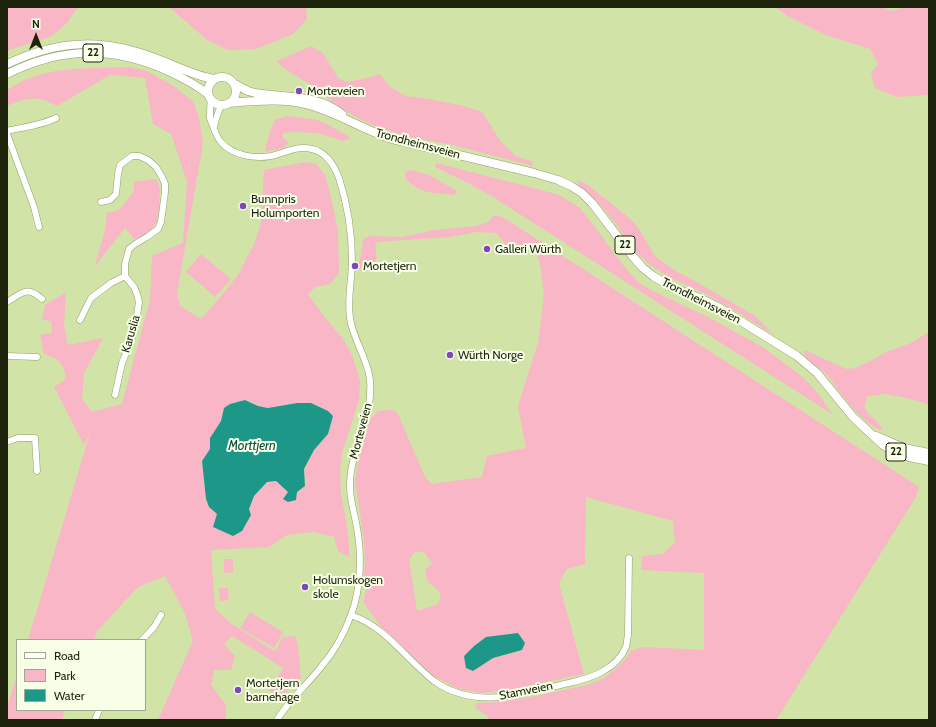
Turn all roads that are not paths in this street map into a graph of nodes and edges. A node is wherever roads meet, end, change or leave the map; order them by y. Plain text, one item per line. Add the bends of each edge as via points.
1 (7, 64) edge
2 (7, 74) edge
3 (214, 79) junction
4 (235, 84) junction
5 (209, 97) junction
6 (226, 104) junction
7 (56, 118) dead end
8 (351, 121) junction
9 (214, 129) junction
10 (7, 133) edge
11 (101, 202) dead end
12 (39, 227) dead end
13 (125, 276) junction
14 (42, 299) dead end
15 (7, 302) edge
16 (80, 320) dead end
17 (7, 356) edge
18 (37, 357) dead end
19 (115, 395) dead end
20 (869, 432) junction
21 (7, 442) edge
22 (929, 453) edge
23 (929, 461) edge
24 (37, 471) dead end
25 (629, 558) dead end
26 (161, 615) dead end
27 (352, 615) junction
28 (143, 639) edge
29 (98, 711) edge
30 (94, 720) edge
31 (277, 720) edge

1 - 3 main road, 22 via 52,48 94,44 119,47
2 - 5 main road, 22 via 34,62 55,57 107,53 155,65 187,80
3 - 4 main road, 22 via 226,77
3 - 5 main road via 208,90
4 - 6 main road via 236,95
4 - 8 main road, Trondheimsveien / 22 via 255,93 302,97 328,105
5 - 6 main road, 22 via 216,103
5 - 9 street, Morteveien via 210,117
6 - 8 main road, Trondheimsveien / 22 via 268,101 300,103
6 - 9 street via 216,116
7 - 10 street
8 - 20 main road, Trondheimsveien / 22 via 392,139 564,182 588,198 634,258 648,272 671,287 722,310 797,356 817,373 853,417
9 - 27 street, Morteveien via 225,146 245,155 267,156 304,148 317,150 334,166 339,179 351,240 352,262 348,299 350,319 367,365 370,383 368,408 351,474 350,493 360,552 358,587
10 - 12 street
11 - 13 street via 110,200 116,194 120,165 132,156 148,160 162,177 166,192 161,222 155,232 129,249 124,264
13 - 16 street via 91,298
13 - 19 street, Karuslia via 134,286 139,302 136,322 122,362
14 - 15 street via 29,291
17 - 18 street
20 - 22 main road, Trondheimsveien / 22 via 898,446
20 - 23 main road, Trondheimsveien / 22 via 895,452
21 - 24 street via 18,438 35,438
25 - 27 street, Stamveien via 628,635 620,657 596,675 502,698 480,698 444,687 427,675 375,627
26 - 28 street
27 - 31 street, Morteveien via 330,656
29 - 30 street

